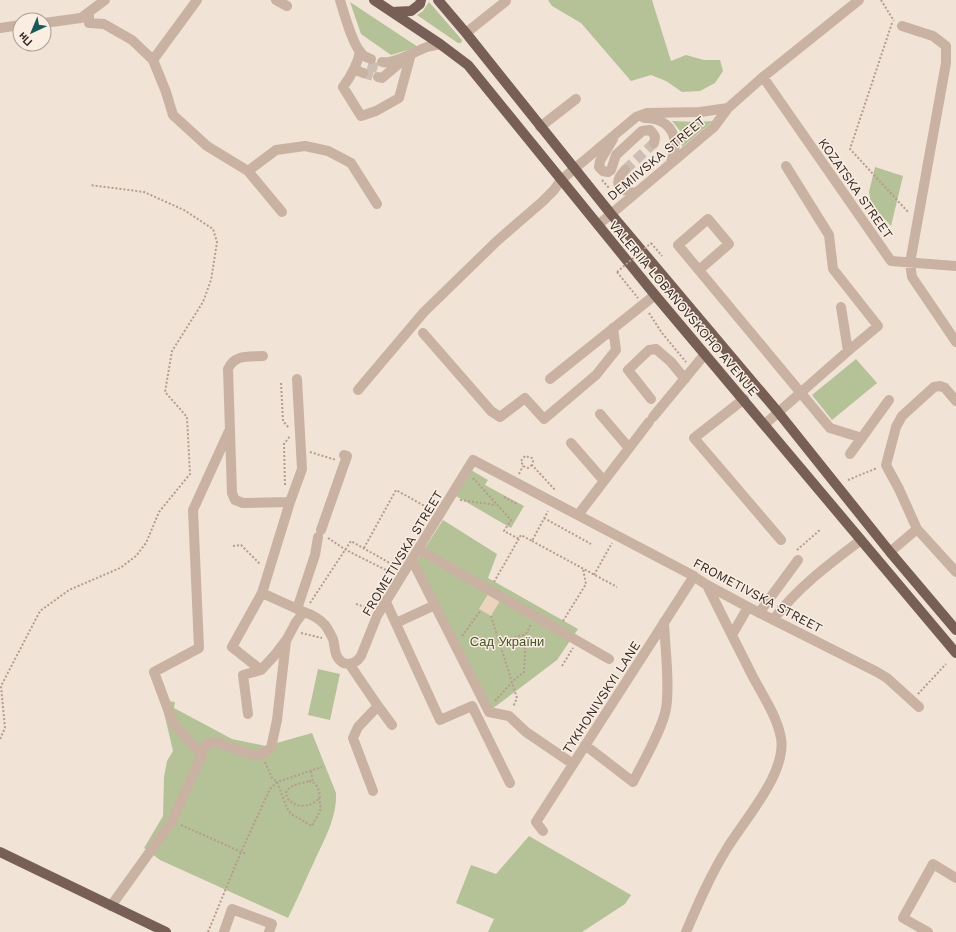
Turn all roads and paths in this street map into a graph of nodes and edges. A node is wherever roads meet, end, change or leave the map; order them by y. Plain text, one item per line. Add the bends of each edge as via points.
1 (105, 0) edge
2 (198, 0) edge
3 (276, 0) edge
4 (340, 0) edge
5 (374, 0) edge
6 (420, 0) edge
7 (438, 0) edge
8 (859, 0) edge
9 (881, 0) edge
10 (506, 1) edge
11 (848, 4) edge
12 (287, 6) dead end
13 (392, 12) junction
14 (89, 13) junction
15 (52, 21) edge
16 (12, 26) edge
17 (902, 26) dead end
18 (0, 28) edge
19 (466, 33) junction
20 (440, 44) junction
21 (411, 54) junction
22 (153, 60) junction
23 (380, 69) tunnel mouth
24 (763, 77) junction
25 (576, 99) dead end
26 (728, 108) junction
27 (636, 118) junction
28 (540, 127) junction
29 (617, 132) junction
30 (654, 143) dead end
31 (671, 163) junction
32 (786, 166) dead end
33 (574, 169) junction
34 (625, 170) tunnel mouth
35 (248, 171) junction
36 (561, 180) junction
37 (90, 185) dead end
38 (636, 193) junction
39 (377, 204) dead end
40 (282, 212) dead end
41 (611, 214) junction
42 (917, 222) junction
43 (598, 225) junction
44 (662, 256) dead end
45 (910, 262) junction
46 (956, 266) edge
47 (699, 270) junction
48 (655, 295) junction
49 (644, 304) junction
50 (841, 307) dead end
51 (613, 328) junction
52 (423, 333) dead end
53 (956, 342) edge
54 (848, 351) junction
55 (705, 354) junction
56 (263, 356) dead end
57 (692, 370) junction
58 (550, 378) dead end
59 (297, 379) dead end
60 (685, 379) junction
61 (281, 383) dead end
62 (358, 390) dead end
63 (800, 393) junction
64 (651, 399) dead end
65 (744, 399) junction
66 (889, 400) dead end
67 (956, 402) edge
68 (778, 412) junction
69 (600, 414) dead end
70 (765, 424) junction
71 (229, 431) junction
72 (862, 438) junction
73 (571, 443) dead end
74 (629, 448) junction
75 (301, 451) junction
76 (850, 454) dead end
77 (343, 459) joint
78 (886, 465) junction
79 (523, 466) junction
80 (533, 466) junction
81 (521, 470) dead end
82 (467, 471) junction
83 (848, 480) dead end
84 (604, 481) junction
85 (285, 489) dead end
86 (557, 493) dead end
87 (507, 496) dead end
88 (460, 500) dead end
89 (517, 501) dead end
90 (290, 502) junction
91 (497, 505) junction
92 (550, 508) dead end
93 (430, 509) dead end
94 (578, 515) junction
95 (544, 518) junction
96 (821, 529) dead end
97 (917, 529) junction
98 (321, 534) junction
99 (518, 539) junction
100 (781, 540) dead end
101 (861, 540) junction
102 (532, 541) junction
103 (591, 544) dead end
104 (232, 546) dead end
105 (364, 548) junction
106 (418, 549) junction
107 (346, 550) junction
108 (607, 551) dead end
109 (890, 552) junction
110 (412, 560) junction
111 (798, 560) joint
112 (583, 568) junction
113 (268, 572) junction
114 (389, 572) junction
115 (956, 572) edge
116 (594, 575) junction
117 (694, 576) junction
118 (401, 578) junction
119 (707, 585) junction
120 (617, 587) dead end
121 (490, 590) junction
122 (262, 593) junction
123 (386, 602) junction
124 (356, 604) dead end
125 (435, 605) junction
126 (748, 607) junction
127 (301, 610) junction
128 (481, 610) dead end
129 (380, 612) junction
130 (759, 613) junction
131 (491, 616) dead end
132 (773, 620) junction
133 (664, 622) junction
134 (396, 623) junction
135 (558, 629) junction
136 (956, 630) edge
137 (297, 631) dead end
138 (732, 635) junction
139 (314, 637) dead end
140 (287, 639) junction
141 (577, 640) junction
142 (499, 641) junction
143 (455, 645) junction
144 (956, 653) edge
145 (609, 659) dead end
146 (350, 664) junction
147 (946, 664) dead end
148 (562, 666) dead end
149 (261, 670) junction
150 (512, 682) junction
151 (484, 702) junction
152 (915, 704) joint
153 (378, 706) junction
154 (248, 714) dead end
155 (509, 716) junction
156 (392, 725) dead end
157 (0, 739) edge
158 (585, 745) junction
159 (262, 754) junction
160 (202, 755) junction
161 (573, 764) junction
162 (322, 767) dead end
163 (311, 771) junction
164 (278, 782) junction
165 (313, 782) junction
166 (510, 783) dead end
167 (373, 791) dead end
168 (284, 798) junction
169 (287, 798) junction
170 (319, 798) junction
171 (172, 821) junction
172 (544, 831) dead end
173 (0, 852) edge
174 (241, 852) junction
175 (246, 854) dead end
176 (956, 878) edge
177 (112, 906) junction
178 (166, 932) edge
179 (208, 932) edge
180 (224, 932) edge
181 (269, 932) edge
182 (686, 932) edge
183 (928, 932) edge

1 - 14 street
2 - 22 street
3 - 12 street
4 - 21 street via 363,63 342,87 361,116 399,98
5 - 13 main road, VALERIIA LOBANOVSKOHO AVENUE
6 - 13 main road via 420,4 411,11
7 - 19 main road, VALERIIA LOBANOVSKOHO AVENUE
8 - 11 street, DEMIIVSKA STREET
9 - 42 path via 893,20 850,149
10 - 19 street
11 - 24 street, DEMIIVSKA STREET
13 - 20 main road, VALERIIA LOBANOVSKOHO AVENUE
14 - 15 street via 81,18
14 - 22 street via 89,24 104,24 132,40
16 - 18 street
17 - 42 street via 933,36 946,46 946,63
19 - 28 main road, VALERIIA LOBANOVSKOHO AVENUE
20 - 21 street
20 - 36 main road, VALERIIA LOBANOVSKOHO AVENUE via 468,65
21 - 23 street via 384,70
22 - 35 street via 173,115 206,146
24 - 26 street, DEMIIVSKA STREET
24 - 45 street, KOZATSKA STREET via 891,261
25 - 28 street
26 - 27 street, DEMIIVSKA STREET via 700,112 647,113
26 - 31 street, DEMIIVSKA STREET via 714,127
27 - 29 street, DEMIIVSKA STREET
27 - 31 street via 653,118 664,122 671,131 675,145
28 - 33 main road, VALERIIA LOBANOVSKOHO AVENUE
29 - 30 street via 600,161 599,167 603,171 611,170 616,155 642,131 650,130 654,134
29 - 33 street, DEMIIVSKA STREET
31 - 38 street, DEMIIVSKA STREET
32 - 54 street via 828,235 833,269 878,326
33 - 36 street, DEMIIVSKA STREET
33 - 41 main road, VALERIIA LOBANOVSKOHO AVENUE
34 - 38 street via 618,180 618,186 622,190
35 - 39 street via 276,150 305,146 328,150 351,163
35 - 40 street
36 - 43 main road, VALERIIA LOBANOVSKOHO AVENUE
36 - 62 street, DEMIIVSKA STREET via 542,202 497,241 424,312
37 - 157 path via 144,192 184,210 213,230 217,242 211,280 203,302 172,352 165,392 187,417 190,474 159,512 146,543 136,556 120,568 69,590 40,611 1,686 5,728
38 - 41 street, DEMIIVSKA STREET
41 - 43 street, DEMIIVSKA STREET
41 - 68 main road, VALERIIA LOBANOVSKOHO AVENUE
42 - 45 street
43 - 48 main road, VALERIIA LOBANOVSKOHO AVENUE
44 - 49 path, bridge via 651,243 618,272
45 - 46 street, KOZATSKA STREET
45 - 53 street via 912,277
47 - 47 street via 678,245 708,219 729,244
47 - 63 street
48 - 49 street
48 - 55 main road, VALERIIA LOBANOVSKOHO AVENUE
49 - 51 street
49 - 57 path via 662,333
50 - 54 street
51 - 52 street via 616,350 596,375 544,419 526,398 500,417 491,411
51 - 58 street
54 - 63 street
55 - 57 street
55 - 65 main road, VALERIIA LOBANOVSKOHO AVENUE
56 - 71 street via 237,358 228,369
57 - 60 street
59 - 75 street
60 - 64 street via 664,355 656,349 649,350 628,370
60 - 74 street
61 - 85 path via 283,421 290,432 284,444
63 - 68 street
63 - 72 street via 830,428
65 - 70 main road, VALERIIA LOBANOVSKOHO AVENUE
65 - 100 street via 694,438
66 - 72 street
67 - 78 street via 945,388 934,387 902,416 896,427
68 - 70 street
68 - 109 main road, VALERIIA LOBANOVSKOHO AVENUE
69 - 74 street
70 - 101 main road, VALERIIA LOBANOVSKOHO AVENUE
71 - 90 street via 232,493 236,500 243,503
71 - 160 street via 193,510 199,648 154,672 173,723
72 - 76 street
73 - 84 street
74 - 84 street
75 - 77 path
75 - 90 street via 302,469
77 - 98 street via 346,456
78 - 83 path
78 - 97 street
79 - 80 path
79 - 80 path via 521,461 525,456 532,458
79 - 81 path
80 - 86 path
82 - 91 path
82 - 94 street, FROMETIVSKA STREET via 474,460
82 - 106 street, FROMETIVSKA STREET
84 - 94 street
87 - 89 path via 504,497 517,504
88 - 91 path
90 - 113 street
91 - 99 path via 511,520 504,531
92 - 95 path
93 - 105 path via 396,490
94 - 117 street, FROMETIVSKA STREET
95 - 102 path
95 - 103 path
96 - 111 path via 793,554
97 - 109 street
97 - 115 street
98 - 107 path
98 - 127 street
99 - 102 path via 521,535
99 - 121 path
101 - 132 street via 796,593
101 - 144 main road, VALERIIA LOBANOVSKOHO AVENUE
102 - 112 path
104 - 113 path via 241,545
105 - 107 path via 351,541
105 - 114 path via 393,565
106 - 110 street, FROMETIVSKA STREET
106 - 121 street
107 - 114 path
107 - 127 path
108 - 116 path
109 - 136 main road, VALERIIA LOBANOVSKOHO AVENUE
110 - 118 street, FROMETIVSKA STREET
110 - 125 street
111 - 130 street
112 - 116 path
112 - 135 path via 586,584
113 - 122 street
114 - 118 path
116 - 120 path
117 - 119 street, FROMETIVSKA STREET
117 - 133 street, TYKHONIVSKYI LANE
118 - 123 street, FROMETIVSKA STREET
119 - 126 street, FROMETIVSKA STREET
119 - 138 street
121 - 135 street
122 - 127 street
122 - 149 street via 232,647
123 - 129 street, FROMETIVSKA STREET
123 - 134 street
124 - 129 path
125 - 134 street
125 - 143 street
126 - 130 street, FROMETIVSKA STREET
126 - 138 street
127 - 140 street
127 - 146 street via 315,616 325,626 333,640 337,657 343,663
128 - 143 path
129 - 146 street, FROMETIVSKA STREET via 361,656
130 - 132 street, FROMETIVSKA STREET
131 - 142 path
132 - 152 street, FROMETIVSKA STREET via 887,678
133 - 158 street, TYKHONIVSKYI LANE
133 - 158 street via 666,709 658,732 632,782
134 - 166 street via 440,720 472,706
135 - 141 street
137 - 139 path
138 - 182 street via 773,715 781,738 780,755 770,782 754,811 726,850
140 - 149 street
140 - 159 street via 278,720 271,748
141 - 145 street
141 - 148 path
142 - 150 path
142 - 150 path via 526,633 524,672
143 - 151 street
146 - 153 street
147 - 152 path
149 - 154 street via 242,675
150 - 151 path via 494,701
150 - 155 path via 517,698
151 - 155 street via 489,712
153 - 156 street
153 - 167 street via 358,727 353,738
155 - 161 street via 526,732
158 - 161 street, TYKHONIVSKYI LANE
159 - 160 street via 253,755 216,742 207,744
159 - 164 path via 272,778
160 - 171 street
161 - 172 street, TYKHONIVSKYI LANE via 536,822
162 - 163 path
163 - 164 path
163 - 165 path
164 - 168 path
164 - 174 path via 270,789
165 - 169 path via 291,787 286,793
165 - 170 path via 318,787
168 - 169 path
168 - 170 path via 291,814 312,826 321,809
169 - 170 path via 296,806 313,803
171 - 174 path
171 - 177 street
173 - 177 main road
174 - 175 path
174 - 179 path
176 - 183 street via 933,864 904,918
177 - 178 main road
180 - 181 street via 232,909 272,924

